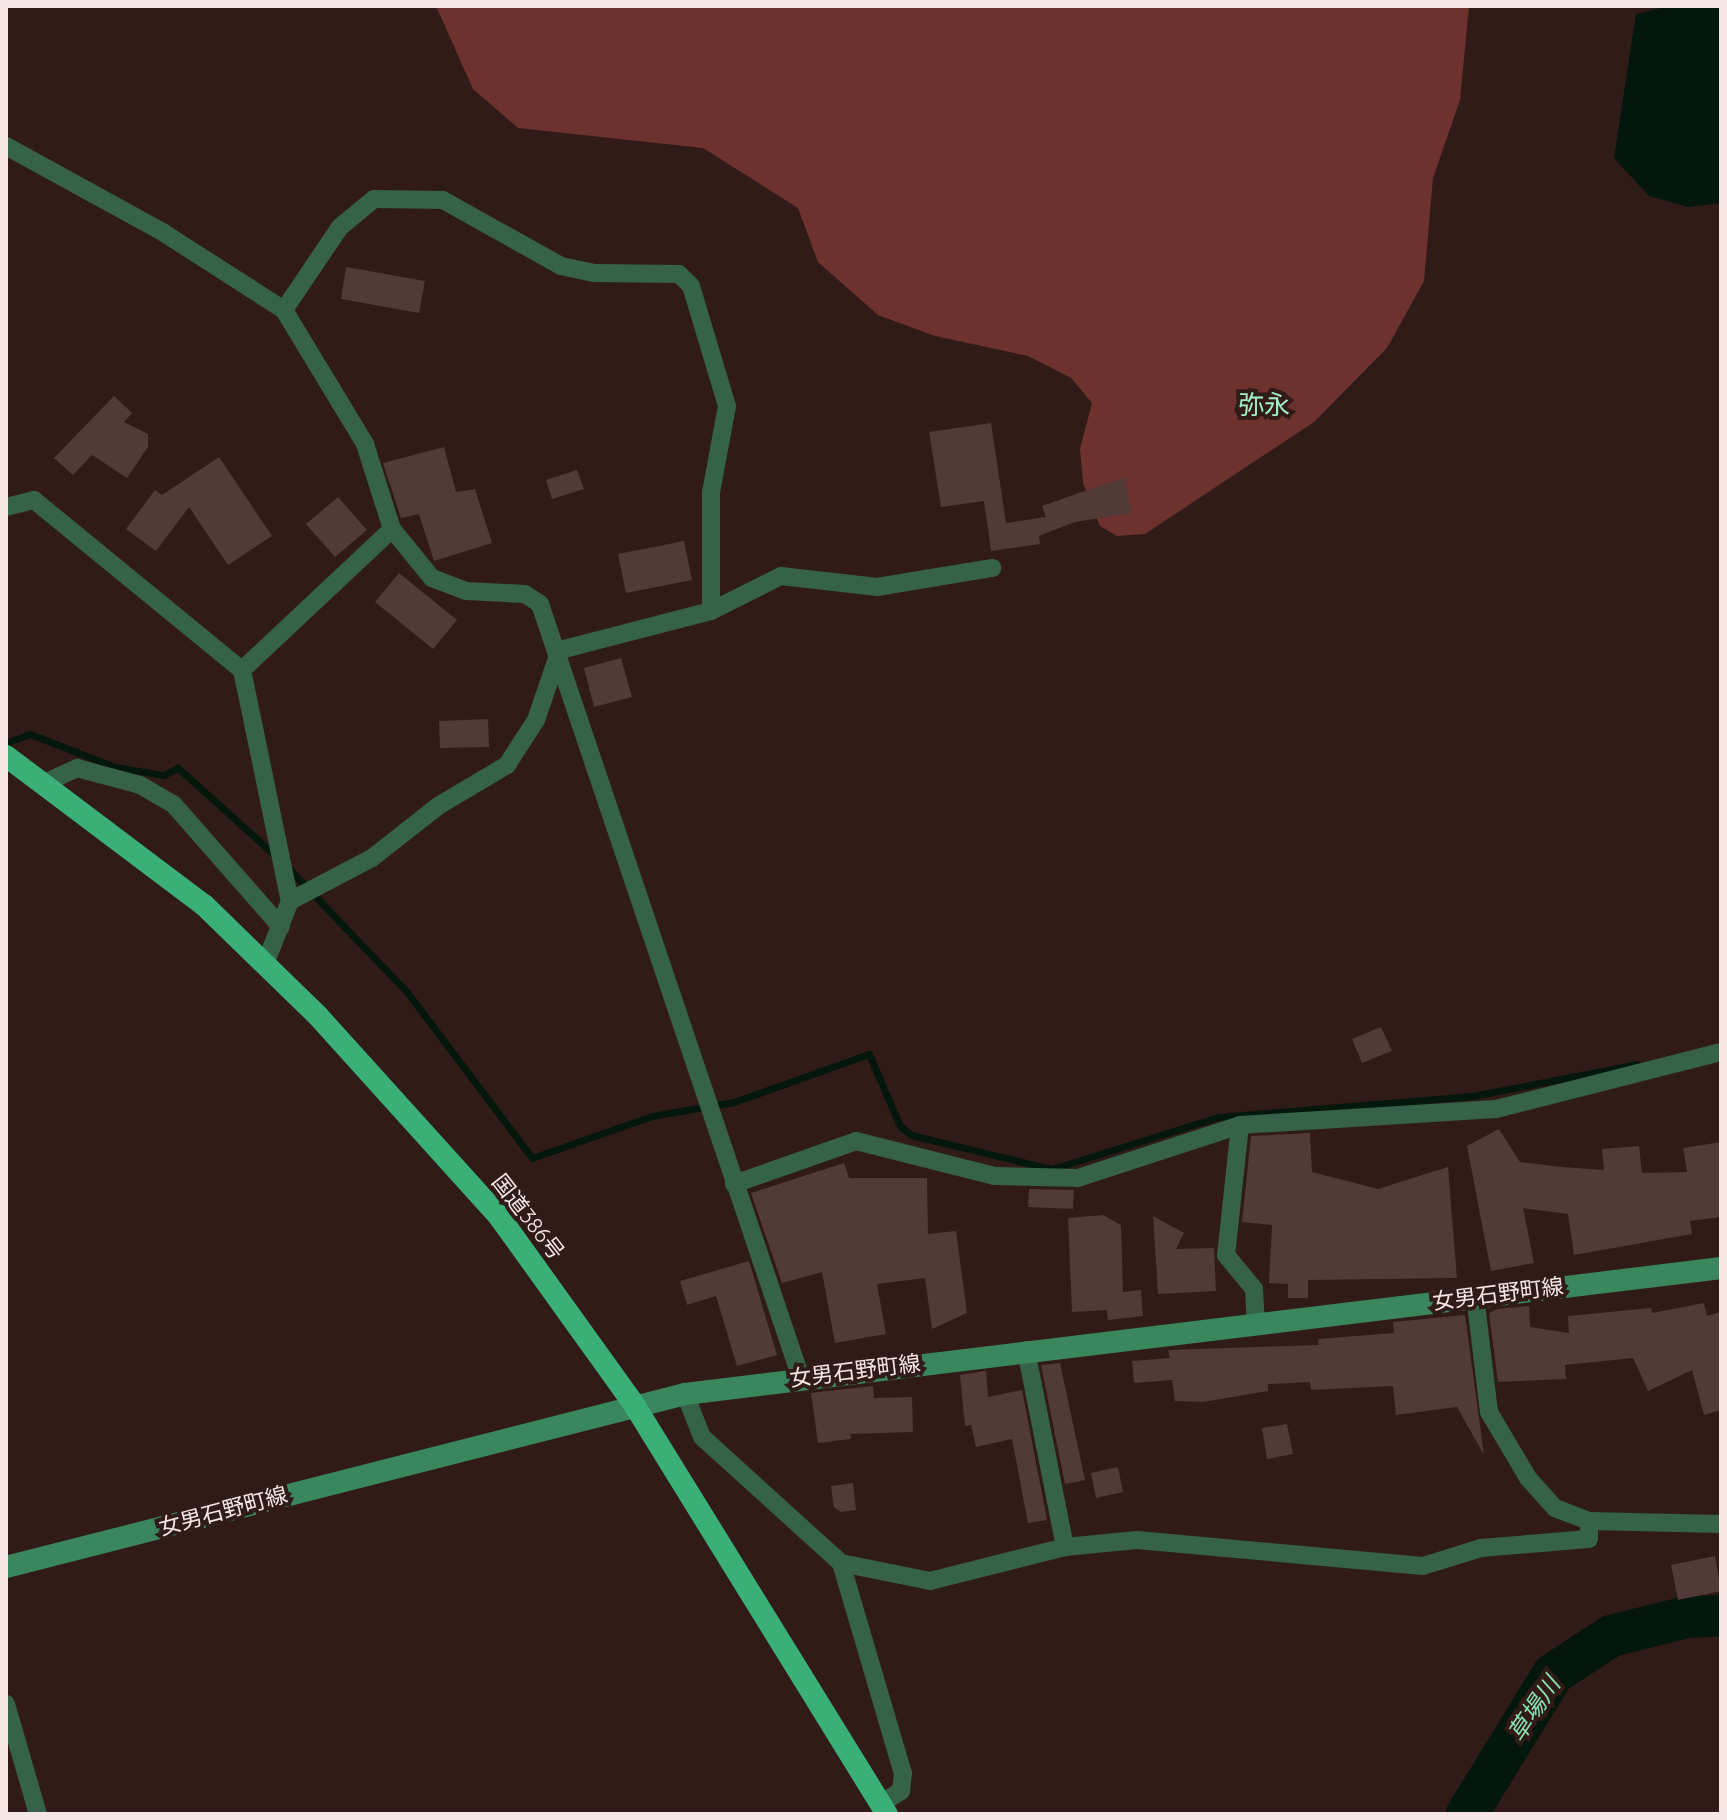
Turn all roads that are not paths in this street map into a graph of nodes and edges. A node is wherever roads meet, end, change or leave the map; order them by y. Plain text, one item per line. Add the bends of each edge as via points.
1 (6, 146) edge
2 (284, 310) junction
3 (6, 507) edge
4 (392, 529) junction
5 (992, 568) dead end
6 (711, 611) junction
7 (560, 650) junction
8 (242, 670) junction
9 (6, 756) edge
10 (47, 782) junction
11 (290, 901) junction
12 (281, 927) junction
13 (265, 964) junction
14 (1721, 1052) edge
15 (1240, 1125) junction
16 (734, 1184) junction
17 (1721, 1268) edge
18 (1475, 1296) junction
19 (1256, 1322) junction
20 (1026, 1350) junction
21 (801, 1378) junction
22 (685, 1394) junction
23 (633, 1403) junction
24 (1589, 1521) junction
25 (1721, 1524) edge
26 (1065, 1547) junction
27 (841, 1563) junction
28 (6, 1567) edge
29 (6, 1704) edge
30 (884, 1809) edge
31 (38, 1814) edge

1 - 2 street via 164,233
2 - 4 street via 365,444
2 - 6 street via 340,227 374,199 443,200 561,266 593,273 679,274 691,286 727,406 711,492
3 - 8 street via 34,500
4 - 7 street via 432,578 466,591 525,594 540,604
4 - 8 street
5 - 6 street via 877,587 781,576
6 - 7 street
7 - 11 street via 536,720 507,765 438,806 372,858
7 - 16 street
8 - 11 street
9 - 10 highway, 国道386号
10 - 12 street via 77,768 140,785 174,805
10 - 13 highway, 国道386号 via 204,905
11 - 12 street
12 - 13 street
13 - 23 highway, 国道386号 via 498,1215
14 - 15 street via 1496,1109
15 - 16 street via 1078,1178 994,1176 856,1141
15 - 19 street via 1226,1255 1254,1289
16 - 21 street
17 - 18 main road, 女男石野町線
18 - 19 main road, 女男石野町線
18 - 24 street via 1489,1412 1528,1478 1567,1516
19 - 20 main road, 女男石野町線
20 - 21 main road, 女男石野町線
20 - 26 street
21 - 22 main road, 女男石野町線
22 - 23 main road, 女男石野町線
22 - 27 street via 702,1437
23 - 28 main road, 女男石野町線
23 - 30 highway, 国道386号
24 - 25 street
24 - 26 street via 1589,1539 1481,1548 1423,1566 1194,1541
26 - 27 street via 930,1581
27 - 30 street via 903,1773 901,1791
29 - 31 street

